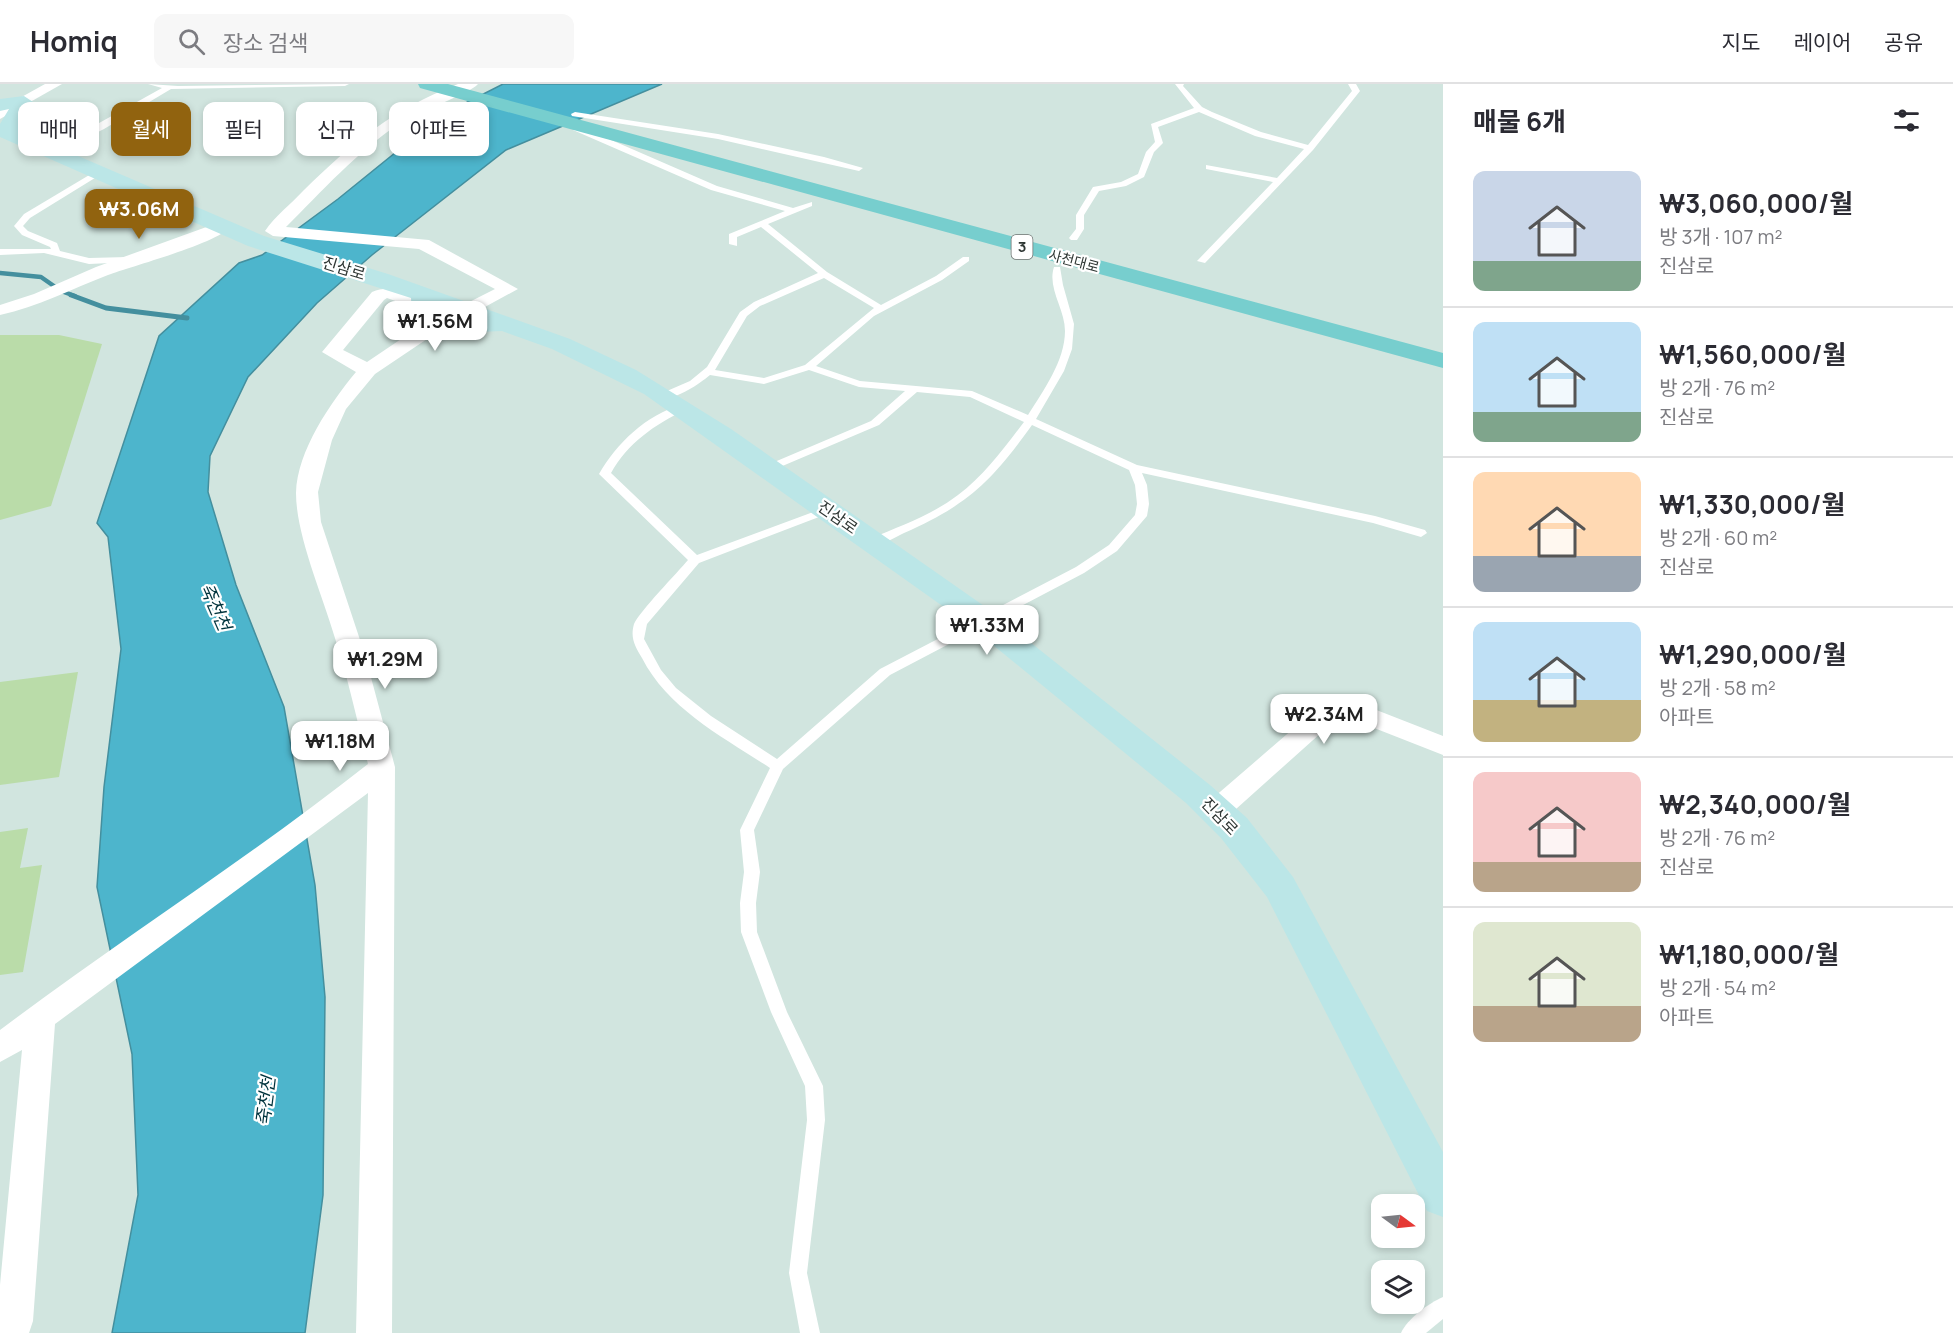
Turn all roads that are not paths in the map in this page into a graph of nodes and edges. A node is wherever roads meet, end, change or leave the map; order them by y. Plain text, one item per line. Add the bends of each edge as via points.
1 (55, 84) edge
2 (152, 84) edge
3 (345, 84) edge
4 (427, 84) edge
5 (465, 84) edge
6 (471, 84) edge
7 (1180, 84) edge
8 (1352, 84) edge
9 (169, 87) junction
10 (24, 102) edge
11 (18, 103) edge
12 (0, 105) edge
13 (18, 105) edge
14 (1199, 109) junction
15 (18, 111) edge
16 (0, 115) edge
17 (569, 118) junction
18 (99, 128) edge
19 (607, 128) junction
20 (5, 132) edge
21 (1310, 148) junction
22 (60, 156) edge
23 (1209, 167) dead end
24 (99, 173) junction
25 (849, 177) dead end
26 (1279, 181) junction
27 (809, 204) dead end
28 (795, 211) junction
29 (763, 224) junction
30 (223, 226) junction
31 (270, 237) junction
32 (1074, 238) dead end
33 (734, 244) dead end
34 (0, 252) edge
35 (56, 252) junction
36 (966, 259) dead end
37 (136, 260) junction
38 (1202, 261) dead end
39 (1057, 269) dead end
40 (824, 274) junction
41 (423, 300) junction
42 (882, 309) junction
43 (0, 310) edge
44 (470, 311) junction
45 (513, 326) junction
46 (425, 332) junction
47 (1443, 348) edge
48 (1443, 361) edge
49 (809, 367) junction
50 (368, 370) junction
51 (708, 372) junction
52 (913, 390) junction
53 (673, 402) junction
54 (1030, 421) junction
55 (769, 468) junction
56 (1134, 468) junction
57 (828, 510) junction
58 (1421, 533) dead end
59 (874, 543) junction
60 (695, 560) junction
61 (983, 621) junction
62 (1443, 746) edge
63 (778, 766) junction
64 (382, 767) junction
65 (1216, 811) junction
66 (40, 1019) junction
67 (0, 1048) edge
68 (1443, 1196) edge
69 (1443, 1307) edge
70 (11, 1333) edge
71 (374, 1333) edge
72 (810, 1333) edge
73 (1412, 1333) edge

1 - 10 street
2 - 9 lane
3 - 9 lane
4 - 17 main road, 3
5 - 17 main road, 3
6 - 31 street via 428,101 394,121 343,164
7 - 14 lane
8 - 21 lane via 1356,91
9 - 18 lane
11 - 12 street
13 - 16 street
14 - 21 lane via 1258,134
14 - 32 lane via 1154,126 1159,143 1150,150 1144,173 1137,179 1096,189 1080,215 1080,229
15 - 20 street
17 - 19 main road, 3
17 - 25 lane via 676,127 785,148 859,168
17 - 28 lane via 714,188
19 - 47 main road, 사천대로 / 3
19 - 48 main road, 사천대로 / 3
21 - 26 lane
22 - 24 street, 진삼로
23 - 26 lane
24 - 30 street, 진삼로
24 - 35 lane via 27,216 18,226 54,245
26 - 38 lane
27 - 28 lane
28 - 29 lane
29 - 33 lane via 732,236
29 - 40 lane
30 - 31 street, 진삼로
30 - 37 street
31 - 41 street, 진삼로 via 380,279
31 - 44 street via 423,244 509,290
34 - 35 lane
35 - 37 lane via 89,261
36 - 42 lane via 957,268
37 - 43 street via 53,295
39 - 54 lane via 1070,330 1054,380
40 - 42 lane
40 - 51 lane via 743,314
41 - 44 street, 진삼로
41 - 46 street
41 - 50 street via 387,292 378,296 332,352
42 - 49 lane
44 - 45 street, 진삼로
44 - 46 street
45 - 46 street via 456,326
45 - 53 street, 진삼로 via 561,344
46 - 50 street
49 - 51 lane via 764,381
49 - 52 lane via 859,384
50 - 64 street via 337,408 319,449 307,492 310,522 353,655
51 - 53 lane
52 - 54 lane via 972,394
52 - 55 lane via 875,423
53 - 55 street, 진삼로
53 - 60 lane via 634,437 604,474
54 - 56 lane
54 - 59 lane via 964,497
55 - 57 street, 진삼로
56 - 58 lane
56 - 61 lane via 1141,485 1141,516 1113,548 1080,570
57 - 59 street, 진삼로
57 - 60 lane
59 - 61 street, 진삼로
60 - 63 lane via 641,623 638,639 656,673 671,691
61 - 63 lane via 885,672
61 - 65 street, 진삼로
62 - 65 street via 1338,704
63 - 72 lane via 747,830 752,872 749,932 779,1012 814,1086 816,1120 798,1273
64 - 66 street via 326,812
64 - 71 street
65 - 68 street, 진삼로 via 1280,887
66 - 67 street
66 - 70 street
69 - 73 lane

